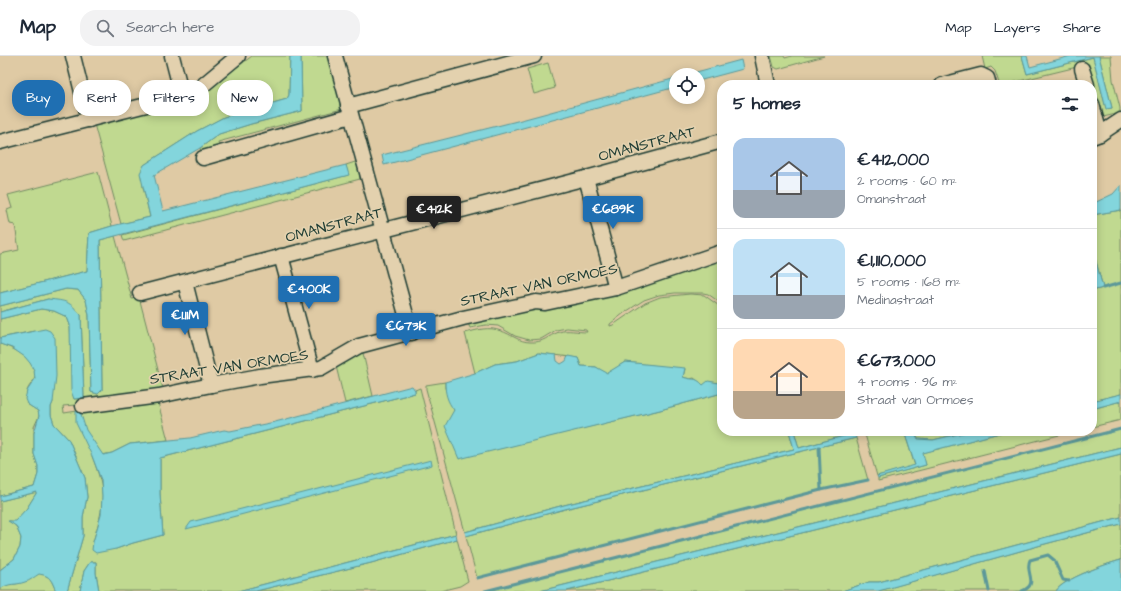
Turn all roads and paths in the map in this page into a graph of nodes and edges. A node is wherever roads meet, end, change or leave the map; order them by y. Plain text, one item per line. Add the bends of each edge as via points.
1 (73, 56) edge
2 (172, 56) edge
3 (238, 56) edge
4 (334, 56) edge
5 (534, 56) edge
6 (762, 56) edge
7 (1082, 69) dead end
8 (178, 80) edge
9 (209, 80) edge
10 (767, 80) edge
11 (1085, 80) edge
12 (139, 107) edge
13 (349, 111) junction
14 (89, 120) junction
15 (1121, 120) edge
16 (1097, 134) edge
17 (0, 142) edge
18 (717, 142) edge
19 (202, 158) dead end
20 (586, 178) junction
21 (384, 230) junction
22 (717, 254) edge
23 (281, 256) junction
24 (185, 282) junction
25 (616, 288) junction
26 (140, 293) dead end
27 (412, 332) junction
28 (312, 370) junction
29 (211, 385) junction
30 (83, 406) dead end

1 - 14 street
2 - 8 street
3 - 9 street
4 - 13 street
5 - 13 street
6 - 10 street
7 - 11 street
12 - 14 street
13 - 19 street
13 - 21 street
14 - 17 street
15 - 16 street
18 - 20 street, OMANSTRAAT
20 - 21 street, OMANSTRAAT
20 - 25 street
21 - 23 street, OMANSTRAAT
21 - 27 street
22 - 25 street, STRAAT VAN ORMOES
23 - 24 street, OMANSTRAAT
23 - 28 street
24 - 26 street, OMANSTRAAT
24 - 29 street
25 - 27 street, STRAAT VAN ORMOES via 546,303 536,302
27 - 28 street, STRAAT VAN ORMOES via 358,346 321,368
28 - 29 street, STRAAT VAN ORMOES
29 - 30 street, STRAAT VAN ORMOES via 159,396

